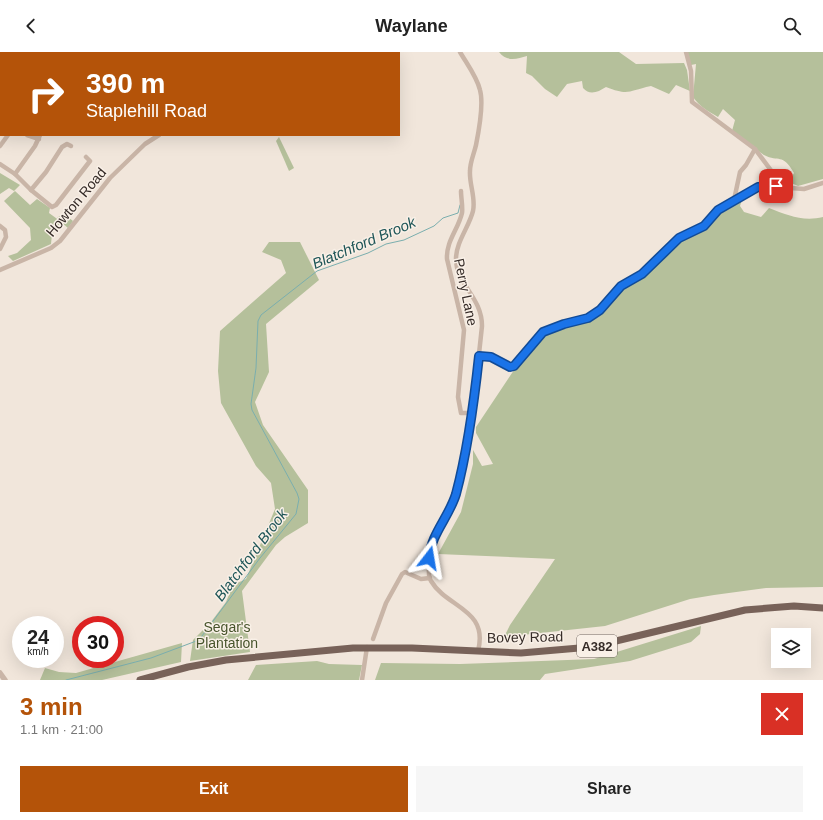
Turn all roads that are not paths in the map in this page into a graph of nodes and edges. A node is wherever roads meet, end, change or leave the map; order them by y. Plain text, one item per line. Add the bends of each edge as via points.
1 (460, 52) edge
2 (686, 52) edge
3 (7, 136) edge
4 (157, 136) edge
5 (40, 137) edge
6 (0, 146) edge
7 (71, 146) dead end
8 (754, 150) junction
9 (86, 157) dead end
10 (0, 164) edge
11 (15, 174) junction
12 (823, 183) edge
13 (790, 189) junction
14 (31, 190) junction
15 (461, 191) dead end
16 (734, 200) junction
17 (0, 226) edge
18 (0, 249) edge
19 (0, 270) edge
20 (479, 356) junction
21 (471, 413) junction
22 (430, 578) junction
23 (823, 608) edge
24 (373, 639) dead end
25 (367, 647) junction
26 (478, 651) junction
27 (0, 673) edge
28 (5, 680) edge
29 (140, 680) edge
30 (362, 680) edge

1 - 20 street via 479,87 481,97 478,134 470,172 473,208 470,224 457,250 456,265 481,313
2 - 8 street via 691,71 692,102
3 - 6 street
4 - 19 street, Howton Road via 145,144 110,178 60,241 51,248
5 - 11 street
7 - 14 street via 67,144 62,147
8 - 13 street
8 - 16 street via 740,172
9 - 14 street via 92,162 52,207
10 - 11 street
11 - 14 street
12 - 13 street
13 - 16 street via 764,186
15 - 21 street, Perry Lane via 462,212 453,232 447,260 464,330 459,407 461,413
16 - 20 street via 714,214 704,226 679,238 642,274 621,286 600,310 588,318 543,332 514,366 510,367 491,357
17 - 18 street via 5,230 6,237
20 - 21 street
21 - 22 street via 469,436 456,494 430,550
22 - 24 street via 421,579 405,572 402,574 386,603
22 - 26 street via 446,596 469,612 480,636
23 - 26 main road, Bovey Road / A382 via 794,606 746,610 591,647 520,653
25 - 26 main road, Bovey Road / A382
25 - 29 main road, A382 via 226,660
25 - 30 street
27 - 28 street

